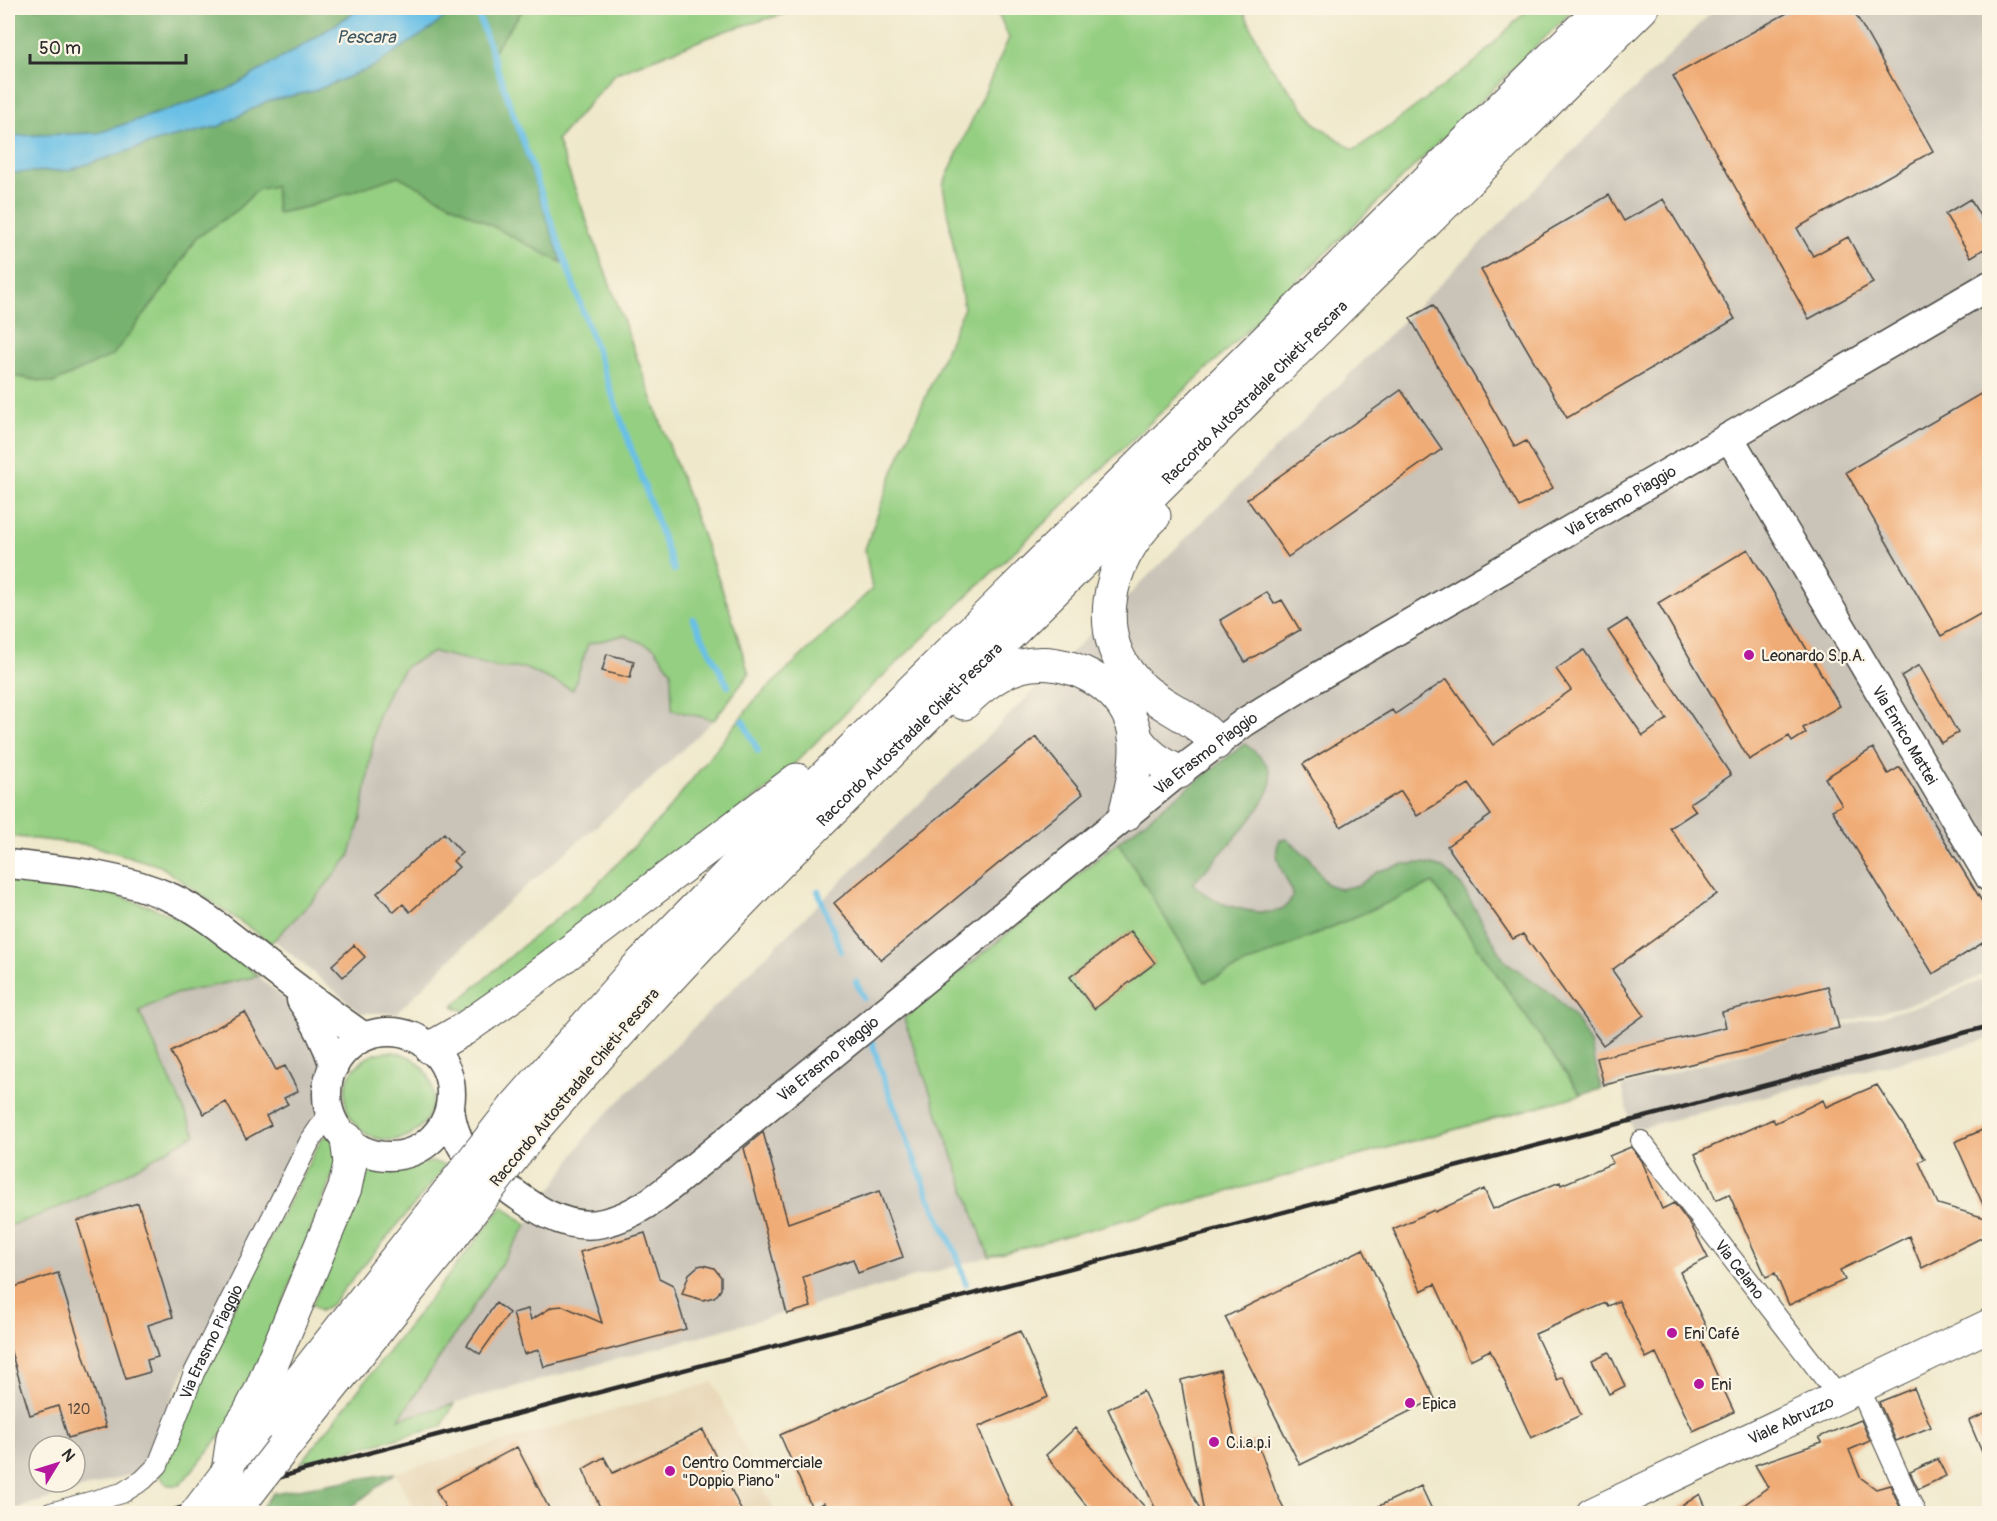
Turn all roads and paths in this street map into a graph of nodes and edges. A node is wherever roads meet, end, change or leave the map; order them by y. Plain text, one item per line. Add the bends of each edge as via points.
1 (1602, 8) edge
2 (1642, 8) edge
3 (1989, 285) edge
4 (1223, 422) junction
5 (1729, 437) junction
6 (888, 713) junction
7 (1135, 737) junction
8 (1216, 743) junction
9 (1179, 772) junction
10 (867, 776) junction
11 (1125, 815) junction
12 (8, 864) edge
13 (1987, 870) edge
14 (287, 981) junction
15 (364, 1037) junction
16 (431, 1048) junction
17 (334, 1066) junction
18 (450, 1108) junction
19 (330, 1112) junction
20 (526, 1117) junction
21 (348, 1139) junction
22 (1641, 1141) dead end
23 (418, 1149) junction
24 (472, 1161) junction
25 (1989, 1325) edge
26 (1849, 1392) junction
27 (259, 1439) junction
28 (47, 1514) edge
29 (196, 1514) edge
30 (232, 1514) edge
31 (1592, 1514) edge
32 (1916, 1514) edge

1 - 6 highway, Raccordo Autostradale Chieti-Pescara
2 - 4 highway, Raccordo Autostradale Chieti-Pescara
3 - 5 street, Via Erasmo Piaggio
4 - 8 highway via 1220,452 1148,522 1127,549 1114,581 1109,608 1113,639 1132,679
4 - 10 highway, Raccordo Autostradale Chieti-Pescara
5 - 8 street, Via Erasmo Piaggio via 1271,705
5 - 13 street, Via Enrico Mattei
6 - 16 highway via 857,723 760,809 513,994
6 - 20 highway, Raccordo Autostradale Chieti-Pescara via 637,968
7 - 9 highway via 1150,756
7 - 10 highway via 1119,700 1099,681 1068,667 1034,664 1008,671 981,687 901,766
7 - 11 highway
8 - 9 street, Via Erasmo Piaggio
9 - 11 street, Via Erasmo Piaggio
10 - 20 highway, Raccordo Autostradale Chieti-Pescara via 707,935 631,1018
11 - 24 street, Via Erasmo Piaggio via 638,1210 601,1224 569,1222 532,1207
12 - 14 street via 108,878 173,899 202,915
14 - 15 street
14 - 17 street via 316,1021
15 - 16 street via 377,1033 404,1034
15 - 17 street via 352,1044
16 - 18 street via 447,1070
17 - 19 street via 328,1089
18 - 23 street via 438,1132
18 - 24 street, Via Erasmo Piaggio via 456,1134
19 - 21 street
19 - 28 street, Via Erasmo Piaggio via 310,1141 194,1373 158,1465 122,1493
20 - 27 highway, Raccordo Autostradale Chieti-Pescara, bridge via 441,1226
21 - 23 street via 357,1147 381,1155 394,1156
21 - 27 highway via 350,1163 345,1188 248,1415
22 - 26 street, Via Celano
23 - 24 street, Via Erasmo Piaggio
25 - 26 main road, Viale Abruzzo
26 - 31 main road, Viale Abruzzo
26 - 32 street, Via Celano
27 - 29 highway, bridge
27 - 30 highway, Raccordo Autostradale Chieti-Pescara, bridge

